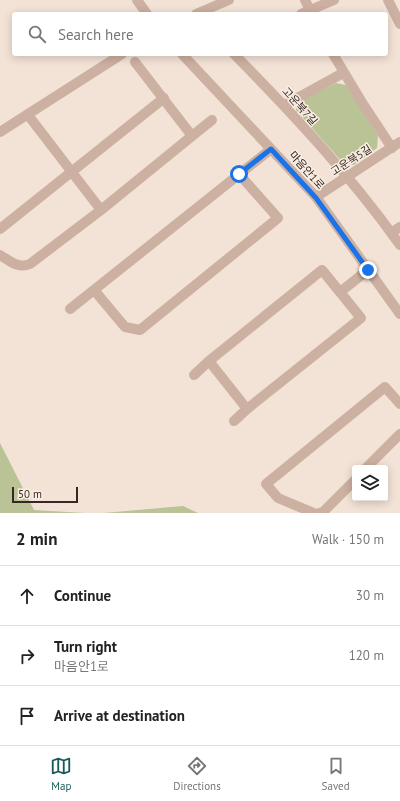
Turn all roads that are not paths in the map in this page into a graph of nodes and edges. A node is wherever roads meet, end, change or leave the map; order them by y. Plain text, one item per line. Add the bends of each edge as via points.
1 (137, 0) edge
2 (229, 0) edge
3 (305, 0) edge
4 (334, 0) edge
5 (388, 0) edge
6 (146, 12) edge
7 (201, 12) edge
8 (308, 12) edge
9 (310, 12) edge
10 (400, 24) edge
11 (119, 56) edge
12 (184, 56) edge
13 (236, 56) edge
14 (334, 56) edge
15 (135, 62) dead end
16 (343, 73) junction
17 (164, 98) junction
18 (284, 105) junction
19 (28, 115) junction
20 (212, 120) dead end
21 (0, 132) edge
22 (192, 136) junction
23 (396, 145) edge
24 (271, 149) junction
25 (72, 172) junction
26 (239, 174) junction
27 (347, 177) junction
28 (316, 198) junction
29 (101, 210) junction
30 (400, 227) edge
31 (0, 229) edge
32 (391, 233) junction
33 (400, 245) edge
34 (0, 255) edge
35 (368, 270) junction
36 (94, 290) junction
37 (340, 292) junction
38 (70, 308) dead end
39 (400, 314) edge
40 (209, 361) junction
41 (194, 375) dead end
42 (400, 404) edge
43 (247, 409) junction
44 (234, 421) dead end
45 (400, 434) edge
46 (369, 465) edge
47 (352, 483) edge
48 (314, 513) edge
49 (319, 513) edge

1 - 6 street
2 - 7 street
3 - 8 street
4 - 9 street
5 - 10 street
11 - 19 street
12 - 24 street, 마음안1로
13 - 18 street, 고운북7길
14 - 16 street
15 - 17 street
16 - 18 street
16 - 23 street
17 - 22 street
17 - 25 street
18 - 27 street, 고운북7길
19 - 21 street
19 - 25 street
20 - 22 street
22 - 29 street
23 - 27 street, 고운북5길
24 - 26 street
24 - 28 street, 마음안1로
25 - 29 street
25 - 31 street
26 - 36 street
26 - 36 street via 278,218 140,330 125,327
27 - 28 street, 고운북5길
27 - 32 street, 고운북7길
28 - 35 street, 마음안1로
29 - 34 street via 30,264 16,265
30 - 32 street
32 - 33 street, 고운북7길
35 - 37 street
35 - 39 street, 마음안1로
36 - 38 street
37 - 40 street via 322,270
37 - 43 street via 361,318
40 - 41 street
40 - 43 street
42 - 48 street via 385,387 266,484 278,498
43 - 44 street
45 - 46 street
47 - 49 street

